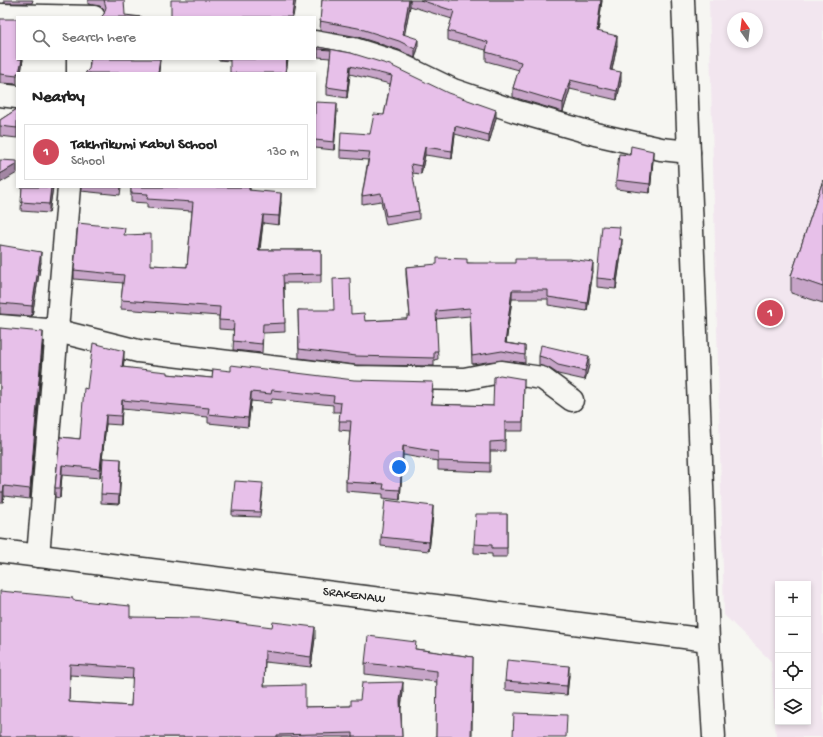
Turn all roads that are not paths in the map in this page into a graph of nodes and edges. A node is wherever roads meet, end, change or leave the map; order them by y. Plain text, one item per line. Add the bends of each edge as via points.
1 (683, 0) edge
2 (0, 15) edge
3 (42, 16) edge
4 (316, 42) edge
5 (78, 60) edge
6 (78, 72) edge
7 (0, 95) edge
8 (16, 97) edge
9 (689, 152) junction
10 (69, 188) edge
11 (0, 326) edge
12 (58, 331) junction
13 (572, 400) dead end
14 (0, 551) edge
15 (38, 556) junction
16 (708, 640) junction
17 (714, 737) edge

1 - 9 street
2 - 3 street
4 - 9 street via 354,49 395,62 453,90 515,111 661,149
5 - 6 street
7 - 8 street
9 - 16 street
10 - 12 street
11 - 12 street
12 - 13 street via 138,351 355,377 464,379 500,372 542,378
12 - 15 street
14 - 15 street, SRAKENAW
15 - 16 street, SRAKENAW
16 - 17 street

